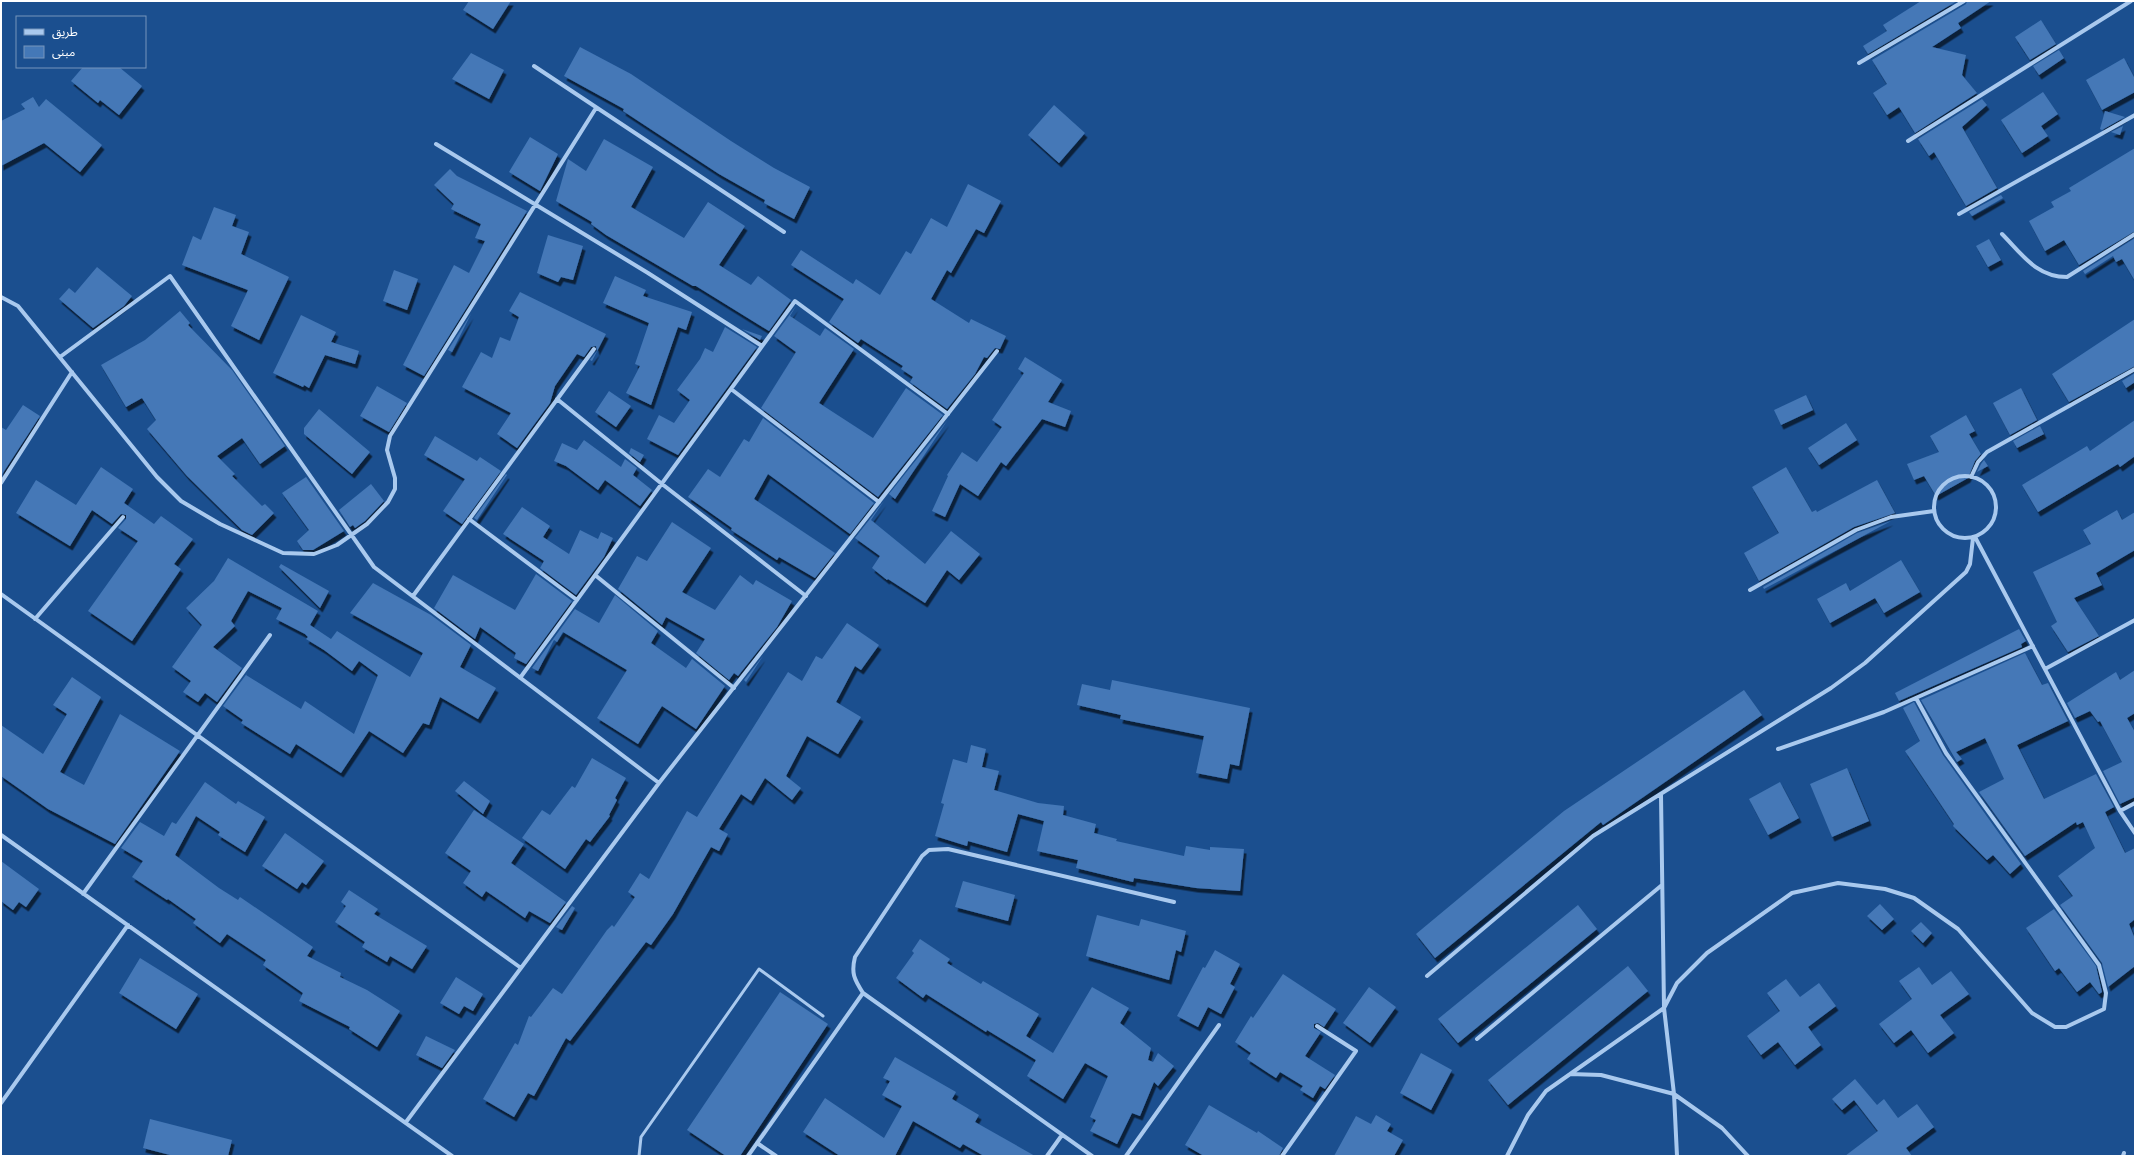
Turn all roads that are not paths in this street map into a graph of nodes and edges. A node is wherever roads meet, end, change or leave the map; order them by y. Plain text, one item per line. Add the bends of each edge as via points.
1 (1964, 1) edge
2 (2131, 1) edge
3 (1859, 63) dead end
4 (534, 66) dead end
5 (596, 108) junction
6 (2135, 115) edge
7 (1908, 141) dead end
8 (436, 144) dead end
9 (536, 205) junction
10 (1959, 214) dead end
11 (784, 232) dead end
12 (2002, 234) dead end
13 (2135, 234) edge
14 (1, 297) edge
15 (762, 346) junction
16 (594, 349) dead end
17 (997, 351) dead end
18 (60, 358) junction
19 (2135, 369) edge
20 (72, 372) junction
21 (731, 389) junction
22 (557, 399) junction
23 (948, 414) junction
24 (1971, 477) junction
25 (1, 484) edge
26 (662, 484) junction
27 (879, 502) junction
28 (1934, 511) junction
29 (123, 517) dead end
30 (469, 519) junction
31 (352, 535) junction
32 (1974, 537) junction
33 (595, 575) junction
34 (1750, 590) dead end
35 (1, 594) edge
36 (413, 596) junction
37 (806, 596) junction
38 (577, 600) junction
39 (35, 618) junction
40 (2135, 620) edge
41 (270, 635) dead end
42 (2033, 646) junction
43 (2045, 669) junction
44 (520, 678) junction
45 (734, 688) junction
46 (1916, 698) junction
47 (198, 737) junction
48 (1778, 749) dead end
49 (659, 783) junction
50 (1661, 795) junction
51 (2135, 803) edge
52 (2120, 811) junction
53 (2135, 833) edge
54 (1, 835) edge
55 (1662, 885) junction
56 (83, 894) junction
57 (1174, 902) dead end
58 (128, 925) junction
59 (521, 968) junction
60 (1427, 976) dead end
61 (863, 993) junction
62 (1664, 1008) junction
63 (824, 1016) dead end
64 (1219, 1025) dead end
65 (1317, 1026) dead end
66 (1477, 1039) dead end
67 (1570, 1074) junction
68 (1674, 1094) junction
69 (1, 1103) edge
70 (406, 1122) junction
71 (1062, 1135) junction
72 (757, 1143) junction
73 (452, 1156) edge
74 (639, 1156) edge
75 (748, 1156) edge
76 (776, 1156) edge
77 (1047, 1156) edge
78 (1092, 1156) edge
79 (1126, 1156) edge
80 (1282, 1156) edge
81 (1507, 1156) edge
82 (1677, 1156) edge
83 (1748, 1156) edge

1 - 3 street
2 - 7 street
4 - 5 street
5 - 9 street
5 - 11 street
6 - 10 street
8 - 9 street
9 - 15 street
9 - 31 street via 390,436 387,450 395,478 395,489 388,502 367,524
12 - 13 street via 2032,265 2054,277 2067,277
14 - 18 street via 18,306
15 - 21 street
15 - 23 street via 795,301
16 - 22 street
17 - 23 street
18 - 20 street
18 - 31 street via 170,276
19 - 24 street via 1987,452 1978,462
20 - 25 street
20 - 31 street via 157,476 181,501 220,524 283,553 314,554 337,545
21 - 26 street
21 - 27 street
22 - 26 street
22 - 30 street
23 - 27 street
24 - 28 street via 1956,478 1947,482 1935,500
24 - 32 street via 1986,483 1996,500 1994,520 1989,528
26 - 33 street
26 - 37 street
27 - 37 street
28 - 32 street via 1937,521 1952,536 1963,539
28 - 34 street via 1891,517 1856,530
29 - 39 street
30 - 36 street
30 - 38 street
31 - 36 street via 374,567
32 - 42 street
32 - 50 street via 1970,564 1966,572 1865,663 1831,688
33 - 38 street
33 - 45 street
35 - 39 street
36 - 44 street
37 - 45 street
38 - 44 street
39 - 47 street
40 - 43 street
41 - 47 street
42 - 43 street
42 - 46 street
43 - 52 street
44 - 49 street
45 - 49 street
46 - 48 street via 1884,712
46 - 62 street via 1946,753 2099,965 2106,993 2104,1009 2066,1027 2055,1027 2032,1013 1958,929 1914,898 1885,889 1838,884 1792,893 1707,953 1677,983
47 - 56 street
47 - 59 street
49 - 59 street
50 - 55 street
50 - 60 street via 1593,836
51 - 52 street
52 - 53 street
54 - 56 street
55 - 62 street
55 - 66 street
56 - 58 street
57 - 61 street via 948,849 929,850 922,856 855,957 852,969 856,983
58 - 69 street
58 - 70 street
59 - 70 street
61 - 71 street
61 - 72 street
62 - 67 street
62 - 68 street
63 - 74 lane via 759,969 641,1137
64 - 79 street
65 - 80 street via 1356,1051
67 - 68 street via 1601,1075
67 - 81 street via 1546,1091 1528,1115
68 - 82 street
68 - 83 street via 1722,1128
70 - 73 street
71 - 77 street
71 - 78 street
72 - 75 street
72 - 76 street

